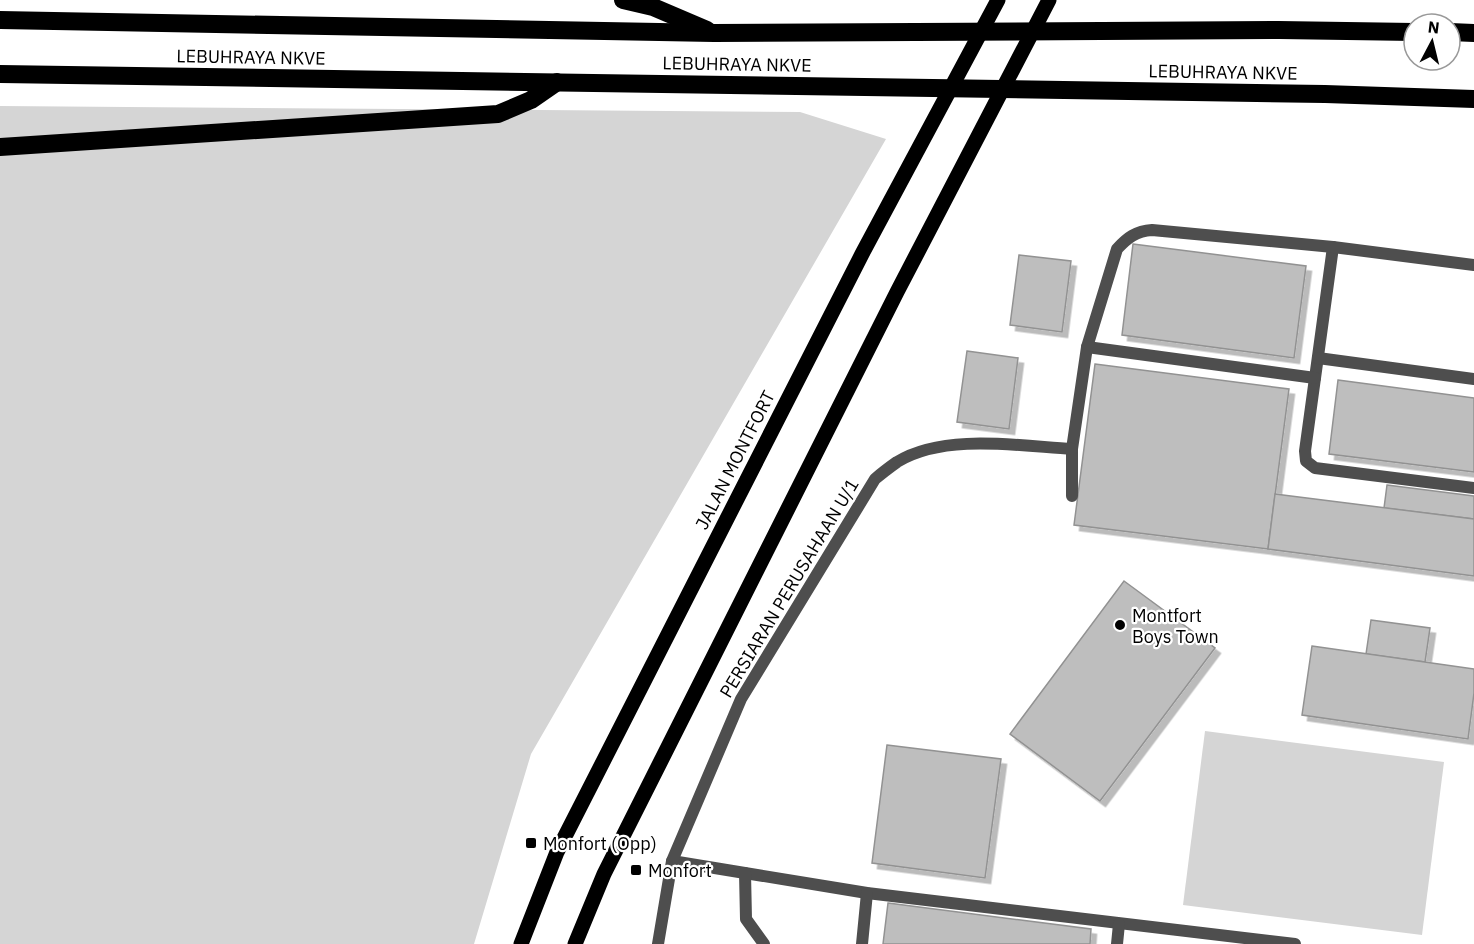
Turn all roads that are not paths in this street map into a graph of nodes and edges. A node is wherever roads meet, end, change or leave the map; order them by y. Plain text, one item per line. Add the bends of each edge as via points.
1 (623, 0) edge
2 (998, 0) edge
3 (1049, 0) edge
4 (0, 20) edge
5 (1402, 32) edge
6 (714, 33) junction
7 (0, 74) edge
8 (557, 82) junction
9 (1474, 99) edge
10 (0, 147) edge
11 (1334, 247) junction
12 (1474, 265) edge
13 (1087, 347) junction
14 (1318, 358) junction
15 (1315, 378) junction
16 (1474, 379) edge
17 (1072, 449) junction
18 (1474, 488) edge
19 (1072, 496) dead end
20 (672, 861) junction
21 (746, 873) junction
22 (867, 893) junction
23 (1119, 924) junction
24 (521, 944) edge
25 (575, 944) edge
26 (658, 944) edge
27 (764, 944) edge
28 (862, 944) edge
29 (1117, 944) edge
30 (1295, 944) edge

1 - 6 highway via 653,6
2 - 24 main road, JALAN MONTFORT via 862,254 557,852
3 - 25 main road via 609,863
4 - 6 highway, LEBUHRAYA NKVE
5 - 6 highway, LEBUHRAYA NKVE
7 - 8 highway, LEBUHRAYA NKVE
8 - 9 highway, LEBUHRAYA NKVE
8 - 10 highway via 498,114
11 - 12 lane
11 - 13 lane via 1141,231 1117,249
11 - 14 lane
13 - 15 lane
13 - 17 lane
14 - 15 lane
14 - 16 lane
15 - 18 lane via 1305,451 1306,461 1315,468
17 - 19 lane
17 - 20 lane, PERSIARAN PERUSAHAAN U/1 via 967,443 930,449 898,461 875,479 741,699
20 - 21 lane
20 - 26 lane, PERSIARAN PERUSAHAAN U/1
21 - 22 lane
21 - 27 lane via 746,919
22 - 23 lane
22 - 28 lane
23 - 29 lane
23 - 30 lane

